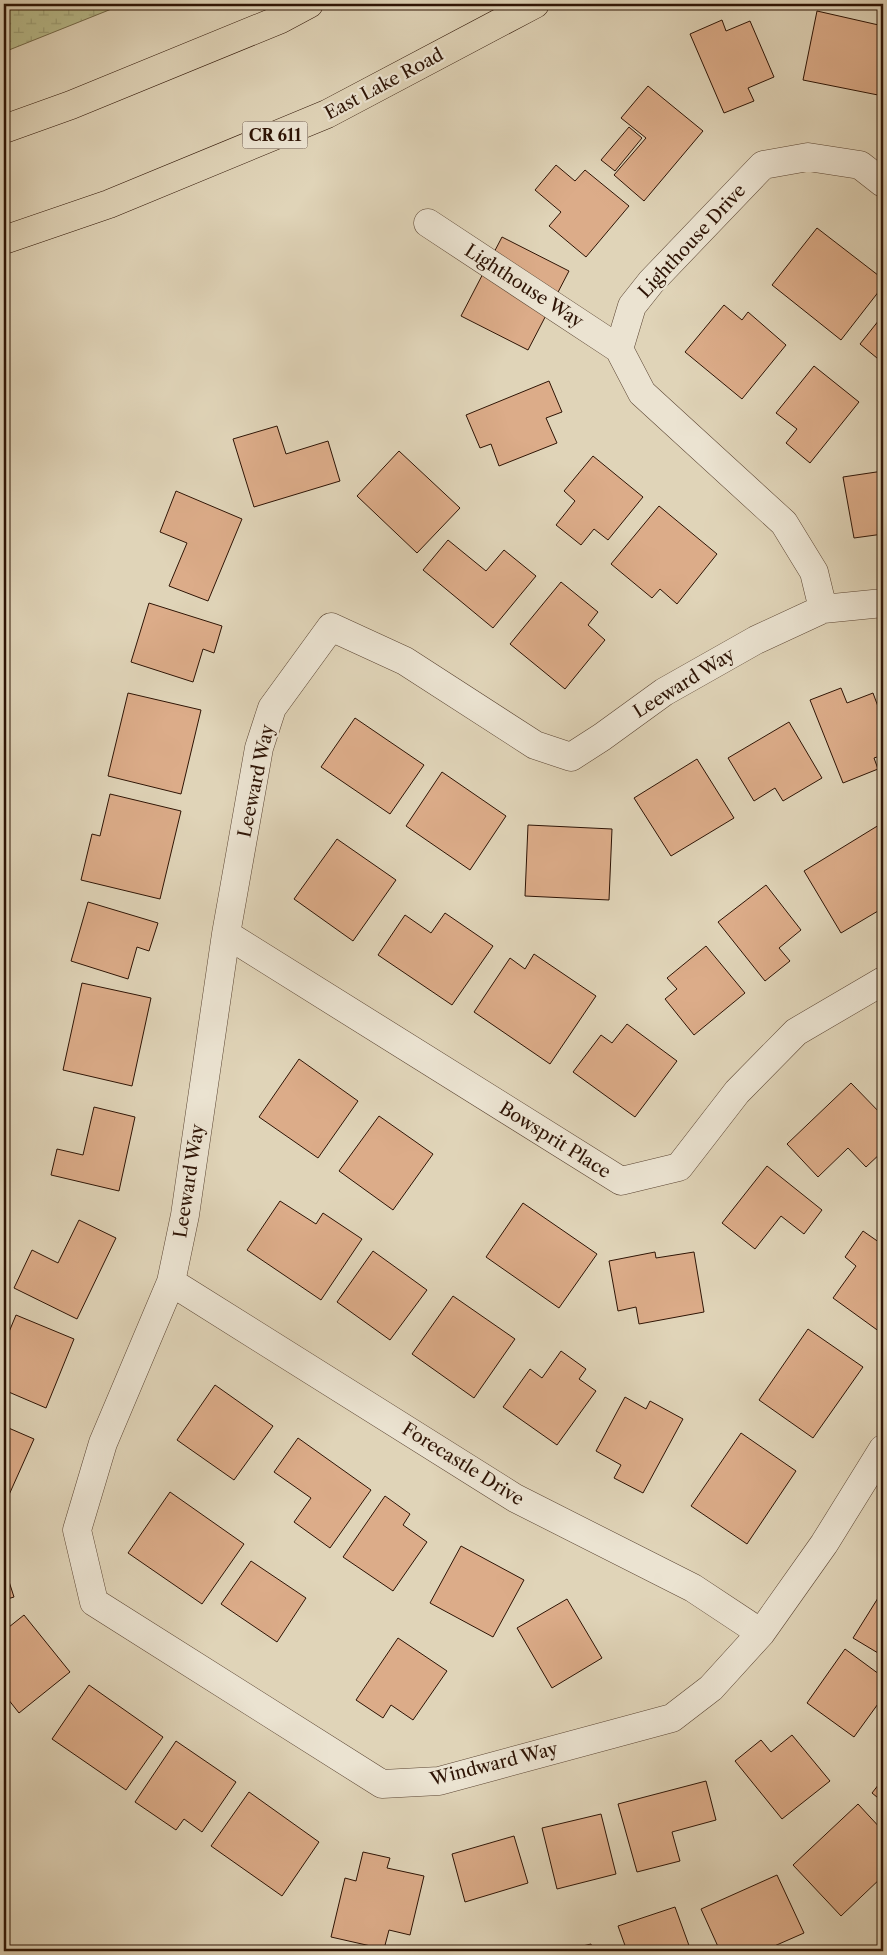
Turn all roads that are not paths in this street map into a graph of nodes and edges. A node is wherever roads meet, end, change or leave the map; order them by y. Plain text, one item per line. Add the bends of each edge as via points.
1 (309, 4) edge
2 (535, 4) edge
3 (4, 128) edge
4 (883, 182) edge
5 (428, 223) dead end
6 (4, 240) edge
7 (619, 349) junction
8 (883, 603) edge
9 (823, 609) junction
10 (226, 934) junction
11 (883, 981) edge
12 (172, 1282) junction
13 (102, 1443) joint
14 (883, 1449) edge
15 (761, 1633) junction

1 - 3 main road via 281,19 71,105
2 - 6 main road, East Lake Road / CR 611 via 327,114 109,204
4 - 7 street, Lighthouse Drive via 860,165 808,157 763,165 632,306
5 - 7 street, Lighthouse Way
7 - 9 street via 642,393 784,523 814,572
8 - 9 street, Leeward Way
9 - 10 street, Leeward Way via 756,640 664,692 571,757 534,746 404,662 331,627 272,708 259,748
10 - 11 street, Bowsprit Place via 621,1181 679,1167 737,1092 796,1032
10 - 12 street, Leeward Way via 185,1215
12 - 13 street, Leeward Way
12 - 15 street, Forecastle Drive via 515,1498 693,1588
13 - 15 street, Windward Way via 77,1530 94,1602 382,1784 439,1781 672,1718 710,1688
14 - 15 street, Windward Way via 824,1544

